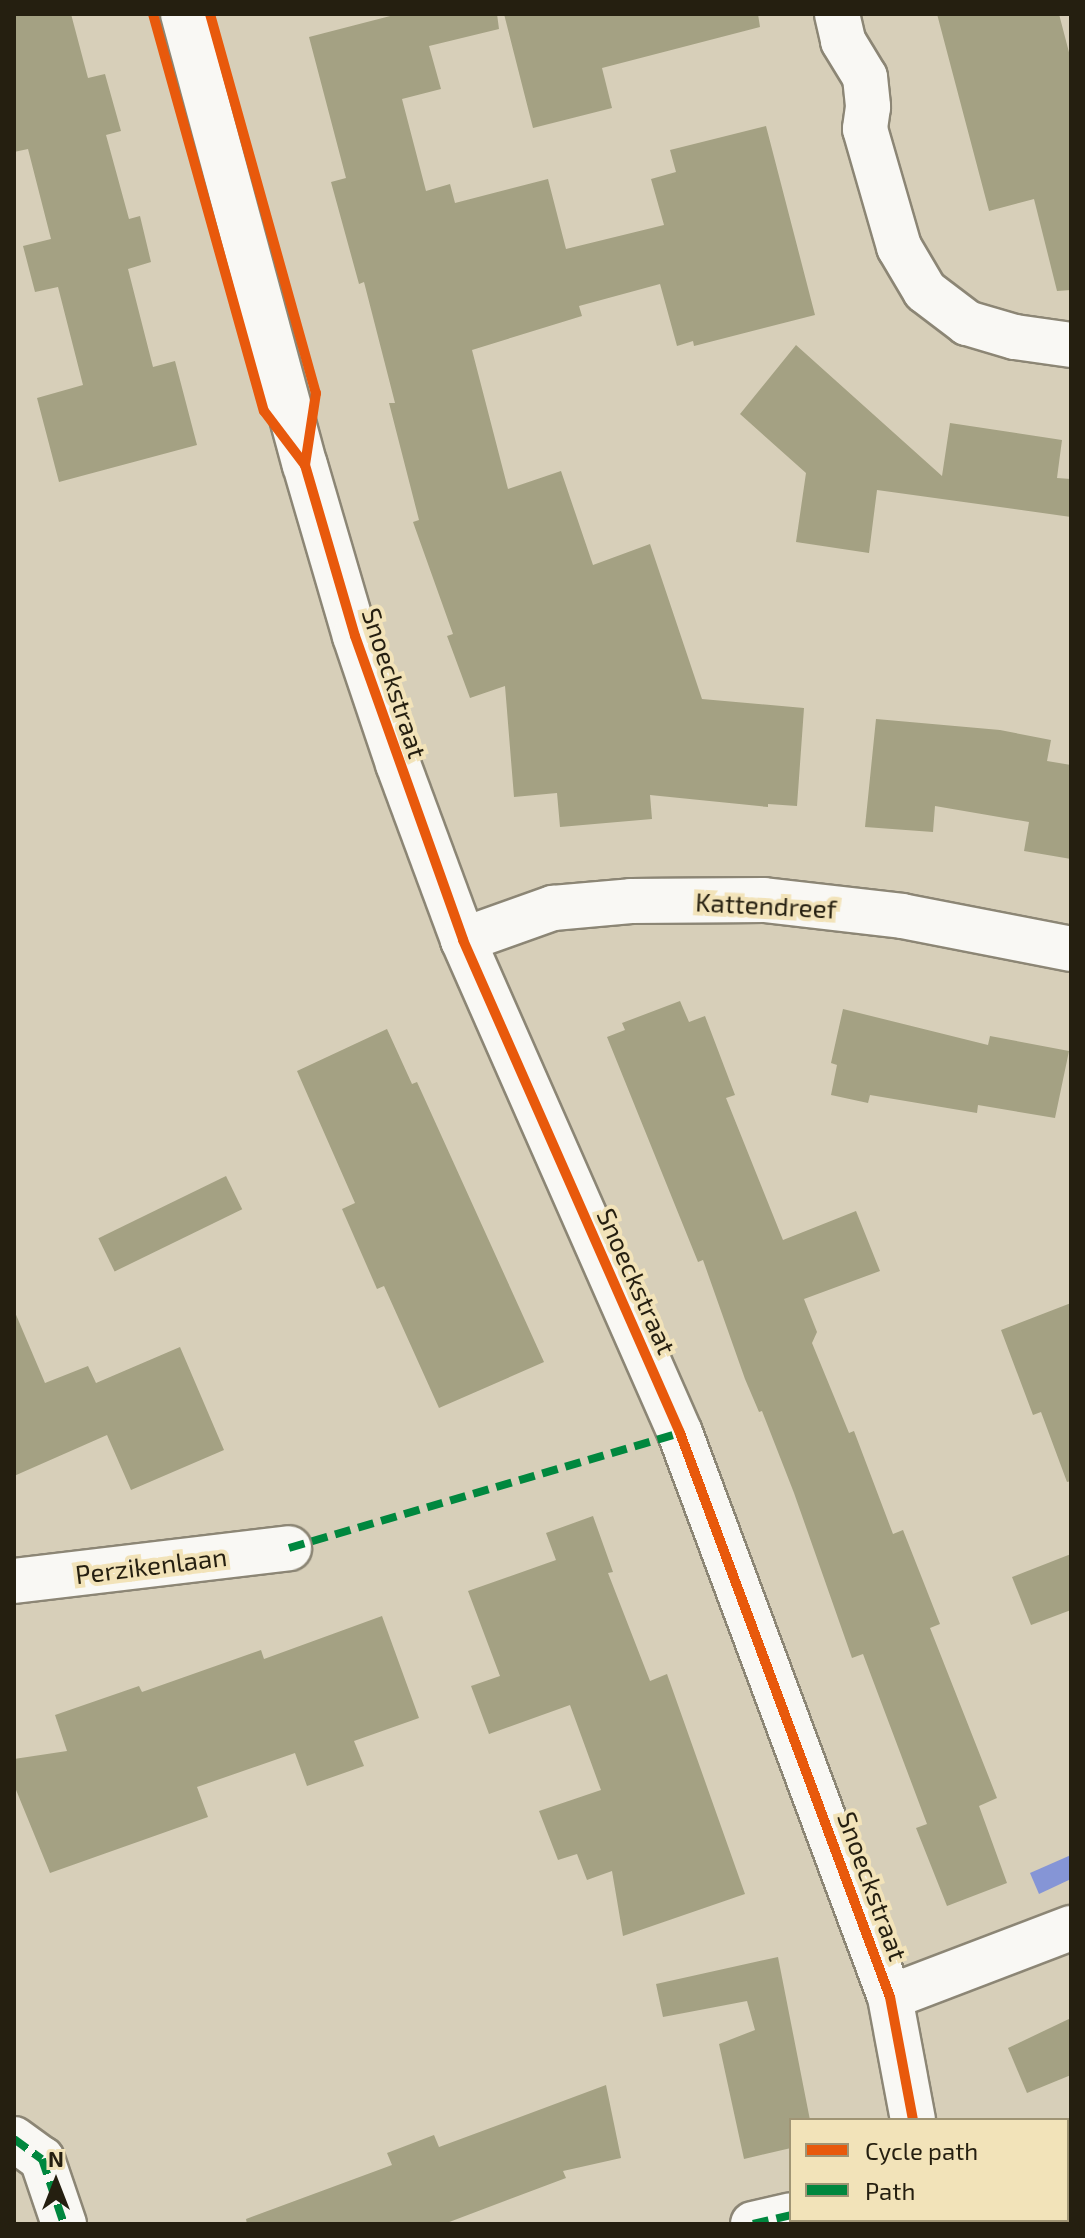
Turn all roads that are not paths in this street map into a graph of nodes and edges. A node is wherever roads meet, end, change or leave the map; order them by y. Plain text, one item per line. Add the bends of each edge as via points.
1 (183, 14) edge
2 (837, 14) edge
3 (1071, 345) edge
4 (463, 940) junction
5 (1071, 949) edge
6 (289, 1548) dead end
7 (14, 1581) edge
8 (1071, 1928) edge
9 (890, 1997) junction
10 (913, 2118) edge
11 (14, 2139) edge
12 (789, 2215) edge
13 (64, 2224) edge
14 (753, 2224) edge

1 - 4 street, Snoeckstraat via 355,636
2 - 3 street via 843,41 865,77 865,129 899,247 925,291 967,323
4 - 5 street, Kattendreef via 553,908 631,901 764,900 902,916
4 - 9 street, Snoeckstraat via 680,1433
6 - 7 street, Perzikenlaan
8 - 9 street
9 - 10 street, Snoeckstraat
11 - 13 street via 42,2159
12 - 14 street

